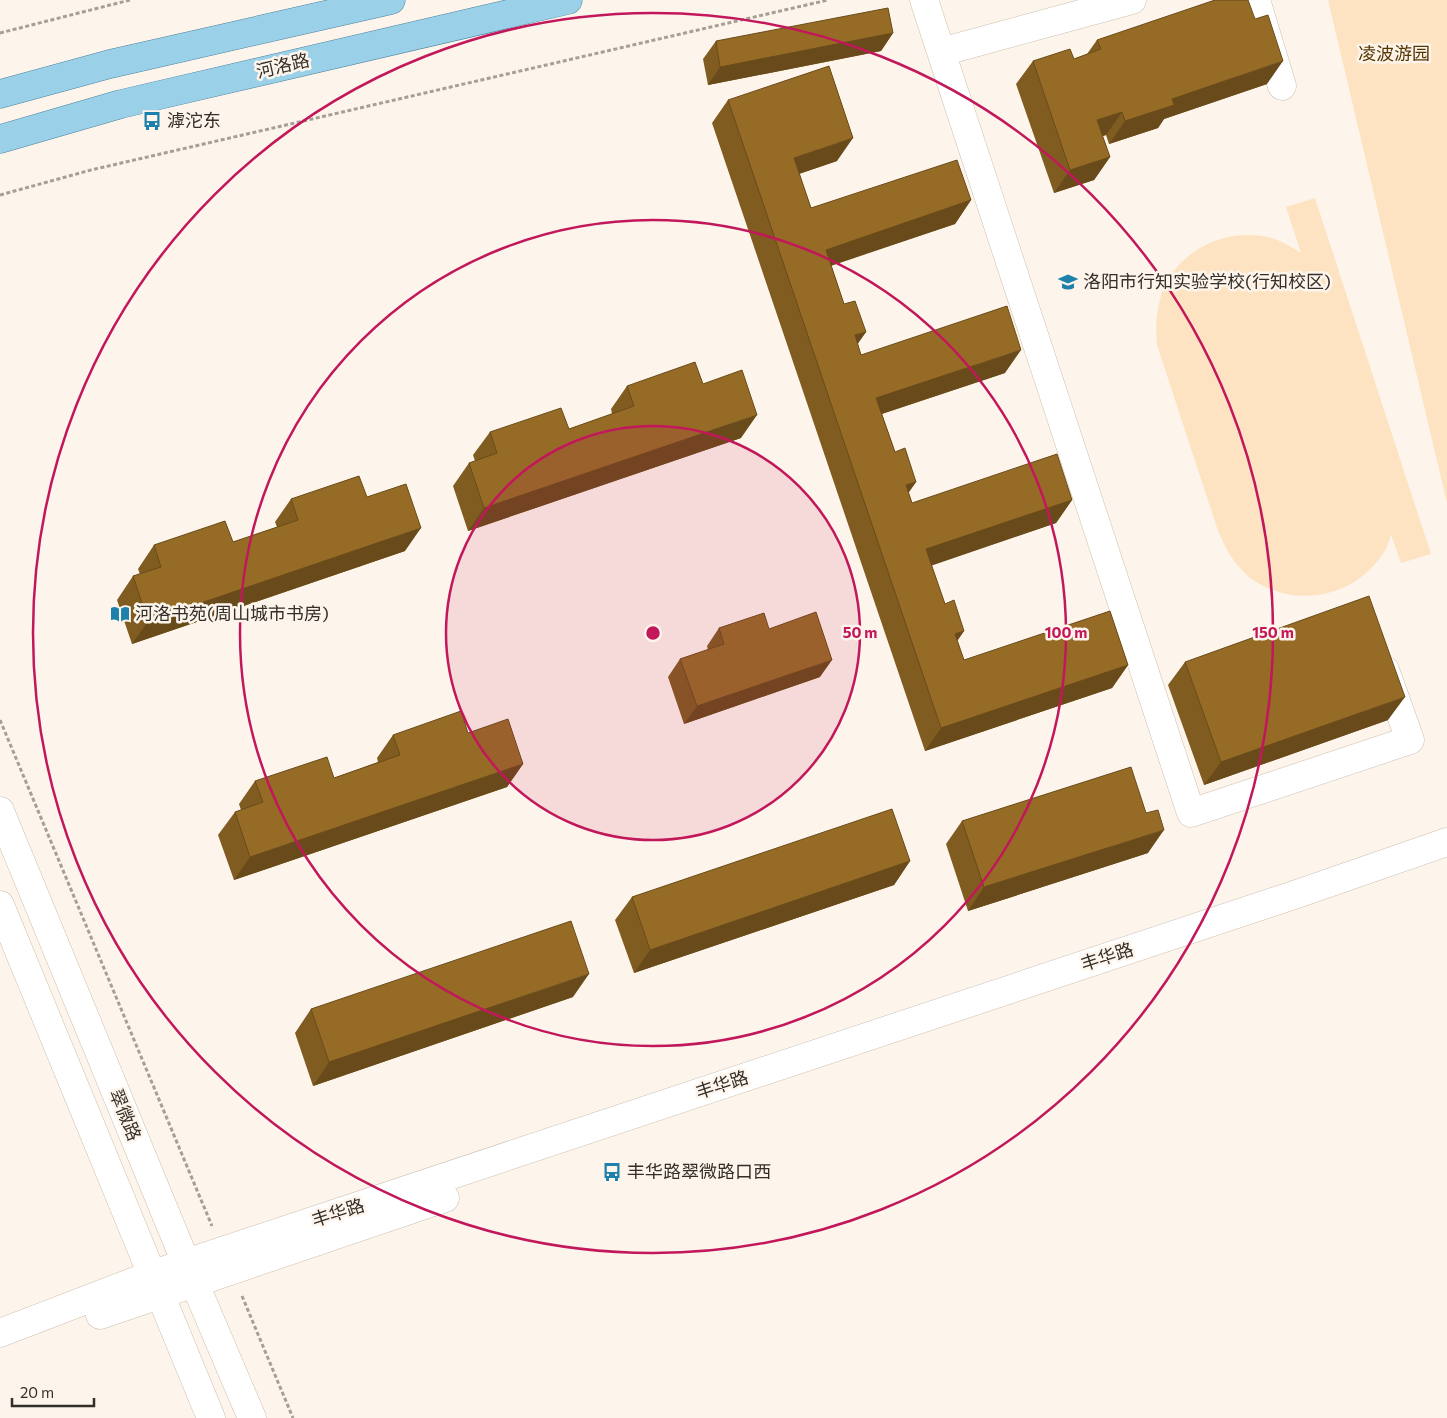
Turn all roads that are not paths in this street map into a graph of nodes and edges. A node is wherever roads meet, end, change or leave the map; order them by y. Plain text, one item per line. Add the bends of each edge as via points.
1 (391, 0) edge
2 (568, 0) edge
3 (924, 0) edge
4 (1132, 0) edge
5 (1256, 0) edge
6 (941, 52) junction
7 (1282, 86) edge
8 (0, 94) edge
9 (0, 139) edge
10 (1378, 650) edge
11 (0, 811) edge
12 (1447, 842) edge
13 (1447, 862) edge
14 (0, 905) edge
15 (227, 1260) junction
16 (190, 1273) junction
17 (155, 1284) junction
18 (0, 1334) edge
19 (0, 1352) edge
20 (211, 1418) edge
21 (252, 1418) edge

1 - 8 main road via 110,64
2 - 9 main road, 河洛路 via 121,104
3 - 6 street
4 - 6 street
5 - 7 street
6 - 10 street via 1191,813 1410,740
11 - 16 street, 翠微路
12 - 15 street, 丰华路
13 - 15 street, 丰华路
14 - 17 street, 翠微路
15 - 16 street, 丰华路
16 - 17 street, 丰华路
16 - 21 street, 翠微路
17 - 18 street, 丰华路
17 - 19 street, 丰华路
17 - 20 street, 翠微路

